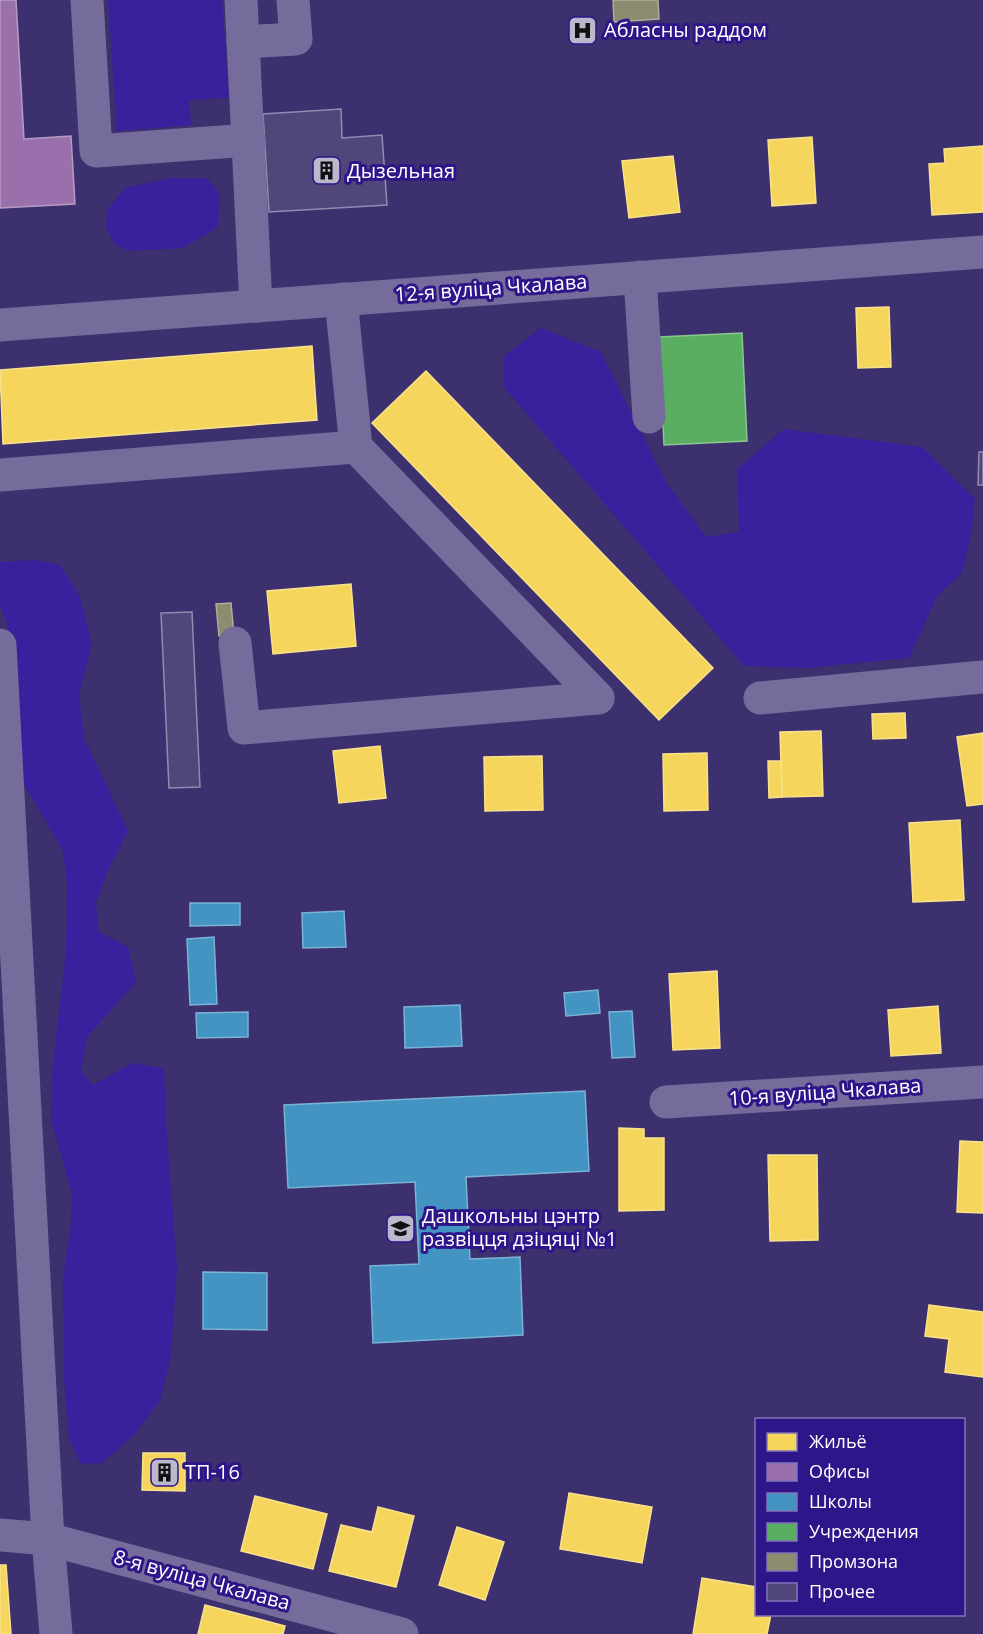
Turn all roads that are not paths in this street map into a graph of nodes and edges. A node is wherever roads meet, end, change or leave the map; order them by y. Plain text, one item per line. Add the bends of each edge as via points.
1 (87, 0) edge
2 (241, 0) edge
3 (293, 0) edge
4 (243, 42) junction
5 (249, 140) junction
6 (983, 252) edge
7 (640, 277) junction
8 (343, 299) junction
9 (256, 306) junction
10 (0, 325) edge
11 (649, 417) dead end
12 (356, 447) junction
13 (0, 475) edge
14 (235, 642) dead end
15 (0, 645) edge
16 (983, 677) edge
17 (760, 698) dead end
18 (9, 998) edge
19 (983, 1082) edge
20 (666, 1102) dead end
21 (0, 1535) edge
22 (48, 1539) junction
23 (56, 1634) edge
24 (402, 1634) edge

1 - 5 street via 96,151
2 - 4 street
3 - 4 street via 296,39
4 - 5 street
5 - 9 street
6 - 7 street, 12-я вуліца Чкалава
7 - 8 street, 12-я вуліца Чкалава
7 - 11 street
8 - 9 street, 12-я вуліца Чкалава
8 - 12 street
9 - 10 street, 12-я вуліца Чкалава
12 - 13 street
12 - 14 street via 598,698 244,728
15 - 18 street
16 - 17 street
18 - 22 street
19 - 20 street, 10-я вуліца Чкалава
21 - 22 street, 8-я вуліца Чкалава
22 - 23 street
22 - 24 street, 8-я вуліца Чкалава

